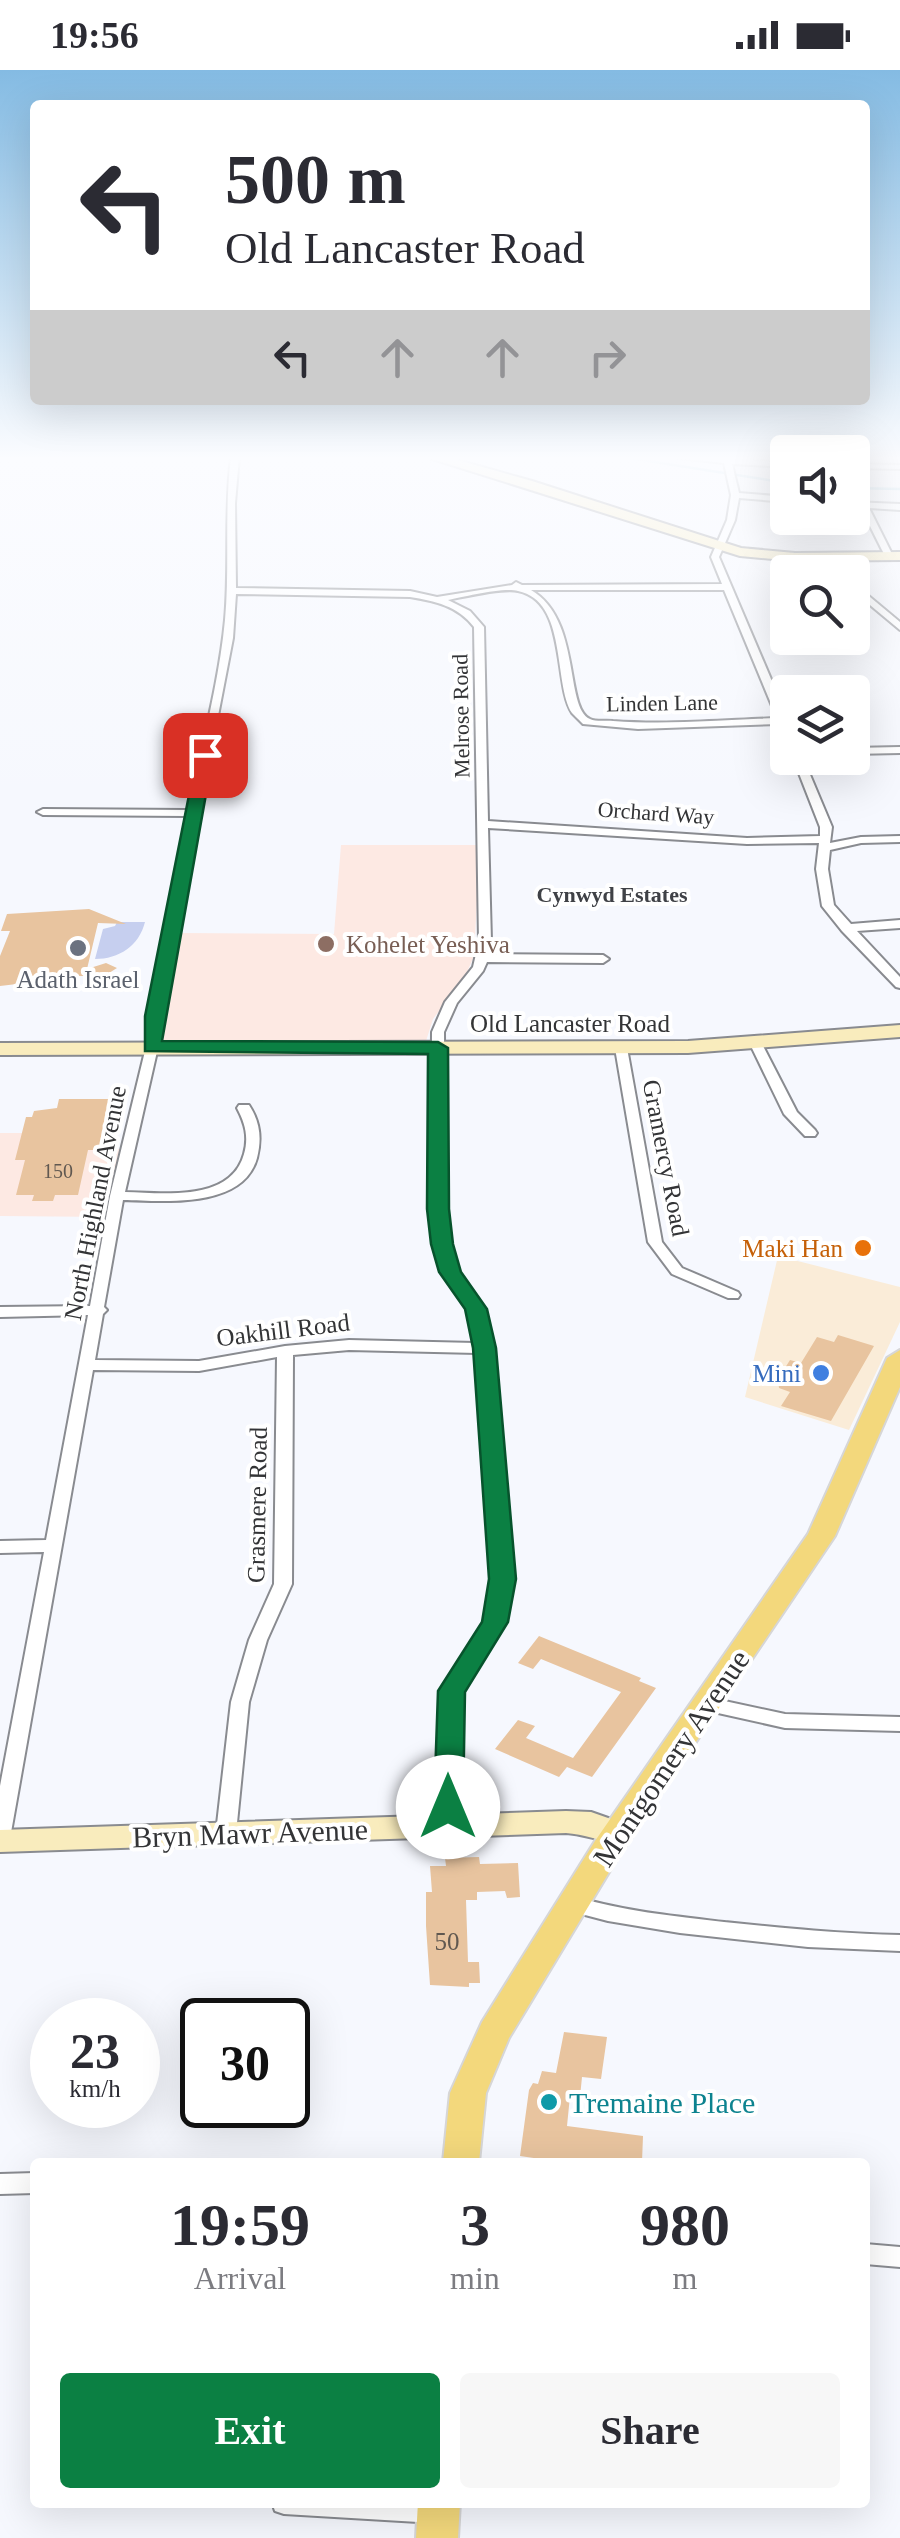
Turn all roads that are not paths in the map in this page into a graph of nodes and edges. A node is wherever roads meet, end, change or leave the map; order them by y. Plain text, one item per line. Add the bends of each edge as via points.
1 (231, 572) edge
2 (723, 572) edge
3 (727, 587) junction
4 (537, 588) junction
5 (232, 591) junction
6 (438, 599) junction
7 (870, 600) edge
8 (900, 626) edge
9 (770, 692) edge
10 (770, 721) edge
11 (900, 750) edge
12 (870, 751) edge
13 (804, 775) edge
14 (43, 812) dead end
15 (193, 813) junction
16 (483, 824) junction
17 (826, 838) junction
18 (900, 839) edge
19 (861, 840) junction
20 (900, 924) edge
21 (846, 928) junction
22 (482, 958) junction
23 (603, 959) dead end
24 (900, 984) edge
25 (900, 1031) edge
26 (756, 1044) junction
27 (152, 1047) junction
28 (438, 1048) junction
29 (621, 1048) junction
30 (0, 1050) edge
31 (244, 1108) dead end
32 (810, 1133) dead end
33 (117, 1196) junction
34 (733, 1295) dead end
35 (99, 1310) junction
36 (0, 1312) edge
37 (484, 1348) junction
38 (285, 1351) junction
39 (900, 1358) edge
40 (88, 1365) junction
41 (892, 1393) edge
42 (55, 1546) junction
43 (0, 1547) edge
44 (706, 1704) junction
45 (900, 1724) edge
46 (448, 1826) junction
47 (226, 1832) junction
48 (618, 1833) junction
49 (0, 1839) edge
50 (573, 1904) junction
51 (900, 1942) edge
52 (461, 2158) edge
53 (30, 2183) edge
54 (0, 2184) edge
55 (870, 2254) edge
56 (900, 2257) edge
57 (346, 2508) edge
58 (438, 2517) edge

1 - 5 street, North Highland Avenue
2 - 3 street
3 - 4 street
3 - 9 street
4 - 6 street via 516,585
4 - 10 street, Linden Lane via 558,626 580,718 615,726
5 - 6 street, Melrose Road
5 - 15 street, North Highland Avenue
6 - 16 street, Melrose Road via 463,610 479,628
7 - 8 street
11 - 12 street
13 - 17 street
14 - 15 street
15 - 27 street, North Highland Avenue
16 - 17 street, Orchard Way via 758,841
16 - 22 street, Melrose Road
17 - 19 street, Orchard Way
17 - 19 street, Orchard Way
17 - 21 street via 823,889 830,911
18 - 19 street, Orchard Way
20 - 21 street
21 - 24 street
22 - 23 street
22 - 28 street via 442,1016
25 - 26 street, Old Lancaster Road
26 - 29 street, Old Lancaster Road
26 - 32 street via 791,1114
27 - 28 street, Old Lancaster Road
27 - 30 street, Old Lancaster Road
27 - 33 street, North Highland Avenue
28 - 29 street, Old Lancaster Road
28 - 37 street via 442,1244 450,1272 476,1309
29 - 34 street, Gramercy Road via 655,1242 677,1271
31 - 33 street via 254,1134 252,1159 237,1180 197,1195
33 - 35 street, North Highland Avenue
35 - 36 street
35 - 40 street, North Highland Avenue
37 - 38 street, Oakhill Road
37 - 46 street via 502,1579 495,1622 448,1706
38 - 40 street, Oakhill Road via 199,1366
38 - 47 street, Grasmere Road via 282,1584 240,1702
39 - 41 main road, Montgomery Avenue
40 - 42 street, North Highland Avenue
41 - 44 main road, Montgomery Avenue via 821,1536
42 - 43 street
42 - 49 street, North Highland Avenue
44 - 45 street via 786,1721
44 - 48 main road, Montgomery Avenue
46 - 47 street, Bryn Mawr Avenue
46 - 48 street, Bryn Mawr Avenue via 590,1823
47 - 49 street, Bryn Mawr Avenue
48 - 50 main road, Montgomery Avenue
50 - 51 street via 736,1932
50 - 52 main road, Montgomery Avenue via 480,2060 468,2094
53 - 54 street
55 - 56 street
57 - 58 street

